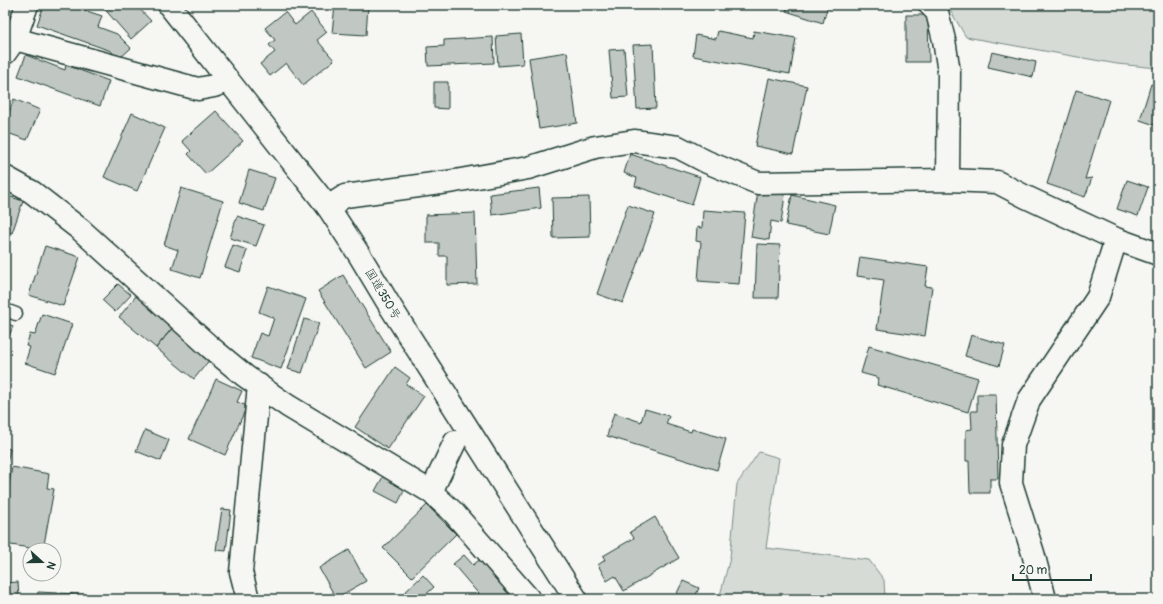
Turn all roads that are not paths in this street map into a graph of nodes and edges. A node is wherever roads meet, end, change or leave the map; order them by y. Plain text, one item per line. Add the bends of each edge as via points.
1 (27, 5) edge
2 (168, 5) edge
3 (930, 5) edge
4 (10, 46) edge
5 (228, 81) junction
6 (5, 176) edge
7 (948, 180) junction
8 (328, 207) junction
9 (1116, 240) junction
10 (1158, 254) edge
11 (259, 385) junction
12 (456, 442) dead end
13 (431, 492) junction
14 (248, 599) edge
15 (529, 599) edge
16 (576, 599) edge
17 (1045, 599) edge

1 - 4 main road
2 - 5 main road, 国道350号
3 - 7 main road via 937,12 950,72
4 - 5 main road via 198,89
5 - 8 main road, 国道350号
6 - 11 main road via 32,192 81,230 210,347
7 - 8 main road via 758,183 678,147 634,141 595,147 528,168 345,196
7 - 9 main road via 997,182
8 - 16 main road, 国道350号
9 - 10 main road
9 - 17 main road via 1098,297 1029,400 1013,446 1011,483
11 - 13 main road via 288,406
11 - 14 main road via 241,572
12 - 13 main road
13 - 15 main road via 453,512

